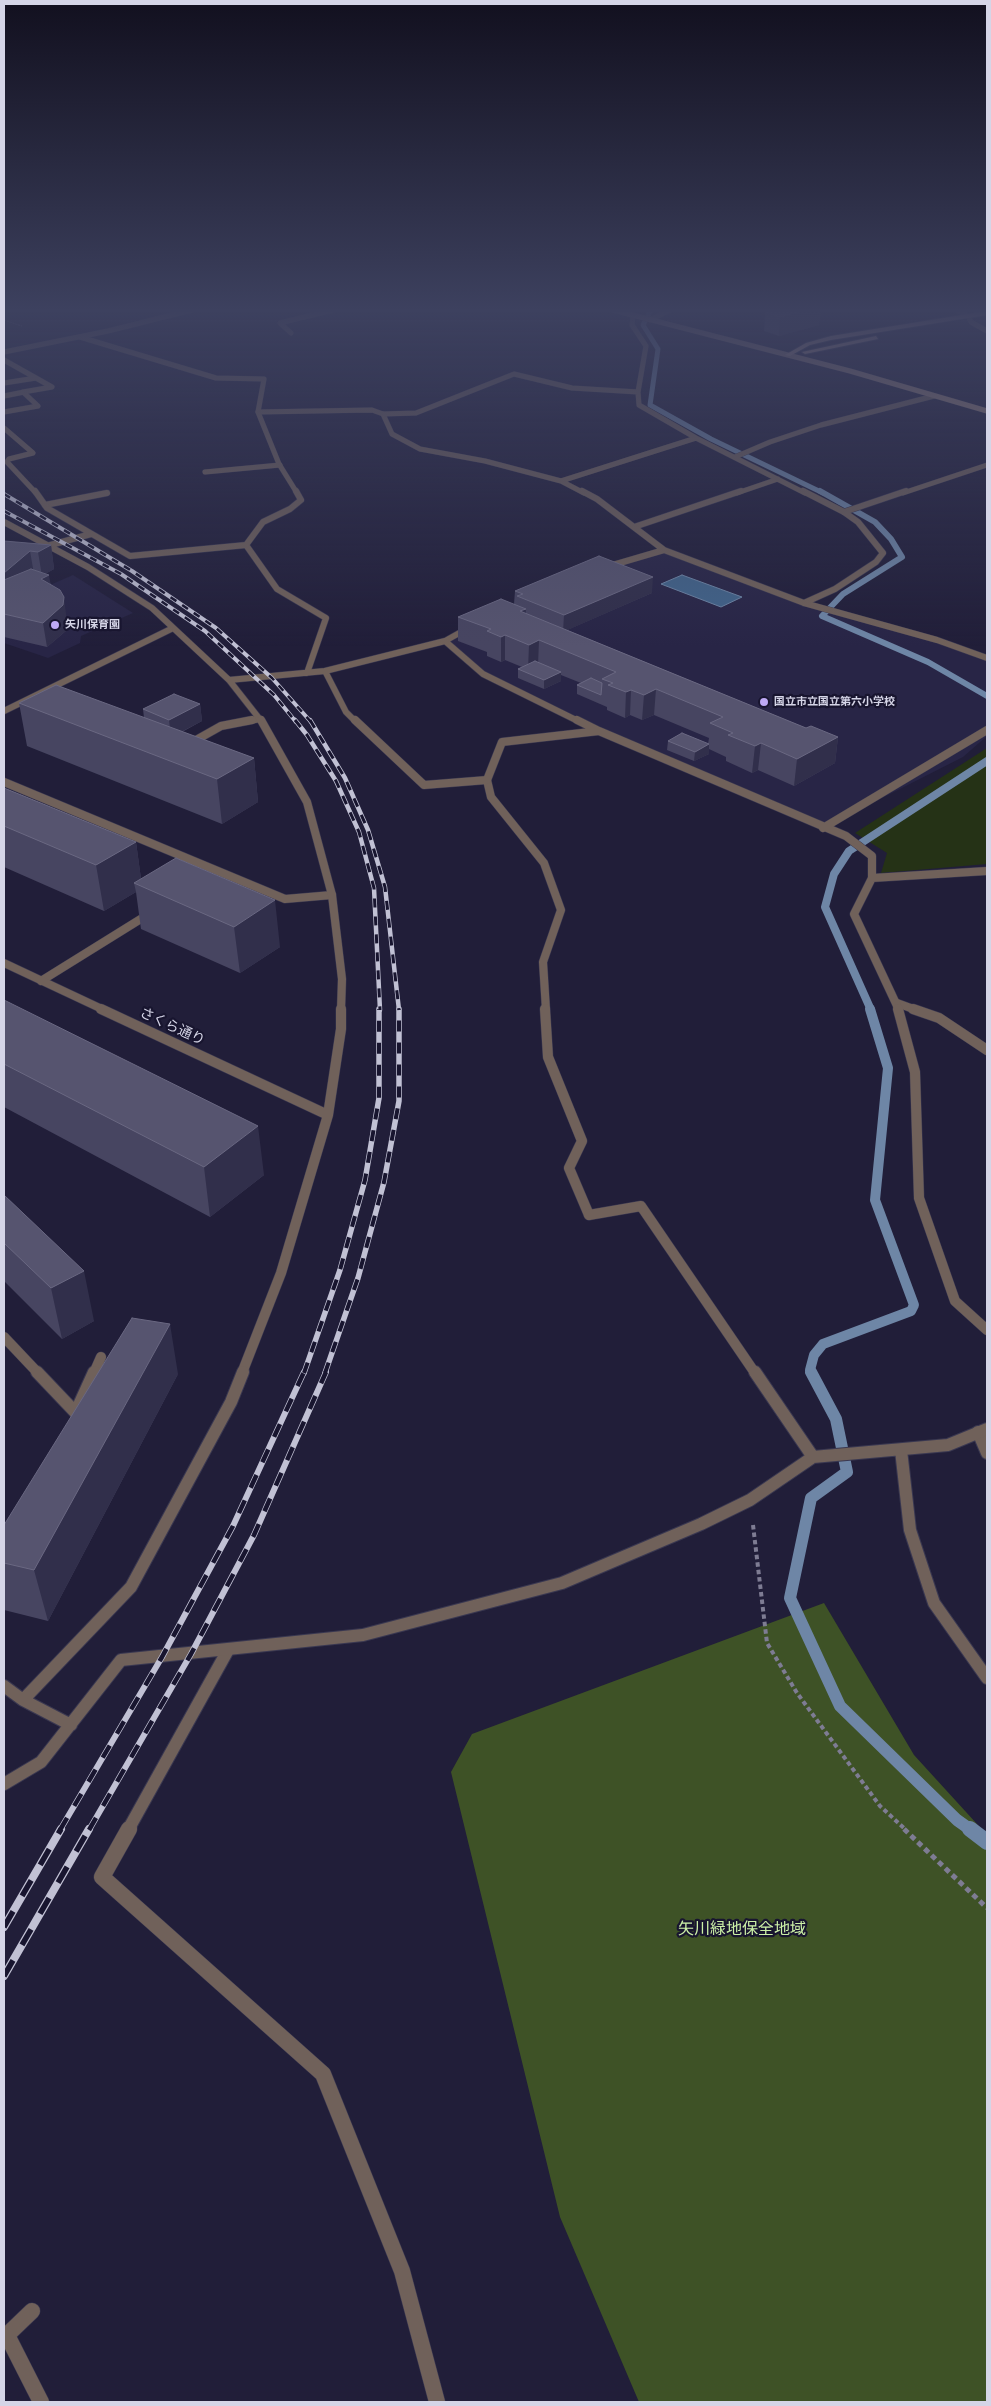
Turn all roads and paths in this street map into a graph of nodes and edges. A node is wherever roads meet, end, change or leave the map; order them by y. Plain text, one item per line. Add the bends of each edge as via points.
1 (262, 422) edge
2 (387, 422) edge
3 (670, 422) edge
4 (829, 422) edge
5 (4, 428) edge
6 (696, 438) junction
7 (737, 457) junction
8 (280, 465) junction
9 (987, 465) edge
10 (205, 472) dead end
11 (778, 479) junction
12 (560, 481) junction
13 (107, 493) dead end
14 (45, 505) junction
15 (846, 511) junction
16 (4, 522) edge
17 (634, 527) junction
18 (91, 534) junction
19 (246, 545) junction
20 (48, 546) junction
21 (39, 547) edge
22 (664, 550) junction
23 (601, 569) edge
24 (804, 603) junction
25 (479, 623) edge
26 (173, 628) junction
27 (445, 641) junction
28 (987, 658) edge
29 (325, 670) junction
30 (307, 673) junction
31 (229, 680) junction
32 (4, 711) edge
33 (260, 719) junction
34 (987, 730) edge
35 (599, 731) junction
36 (189, 744) edge
37 (487, 780) junction
38 (4, 782) edge
39 (823, 828) junction
40 (987, 871) edge
41 (216, 872) junction
42 (208, 877) edge
43 (872, 878) junction
44 (332, 895) junction
45 (158, 908) edge
46 (4, 963) edge
47 (41, 981) junction
48 (897, 1003) junction
49 (987, 1050) edge
50 (328, 1115) junction
51 (987, 1330) edge
52 (4, 1337) edge
53 (102, 1357) dead end
54 (983, 1431) edge
55 (901, 1450) junction
56 (987, 1453) edge
57 (815, 1457) junction
58 (750, 1500) junction
59 (228, 1650) junction
60 (987, 1678) edge
61 (4, 1686) edge
62 (23, 1700) junction
63 (71, 1725) junction
64 (4, 1784) edge
65 (987, 1908) edge
66 (32, 2311) dead end
67 (42, 2402) edge
68 (437, 2402) edge

1 - 8 street
2 - 12 street via 392,434 420,449 486,461
3 - 6 street
4 - 7 street
5 - 14 street via 33,453 8,462
6 - 7 street
6 - 12 street
7 - 11 street
8 - 10 street
8 - 19 street via 301,500 263,522
9 - 15 street
11 - 15 street
11 - 17 street
12 - 17 street via 598,499
13 - 14 street
14 - 18 street
15 - 24 street via 883,553 876,562 835,589
16 - 20 street
17 - 22 street
18 - 19 street via 130,556
18 - 20 street
19 - 30 street via 277,589 326,618
20 - 21 street
20 - 26 street via 152,608
22 - 23 street
22 - 24 street
24 - 28 street via 937,640
25 - 27 street
26 - 31 street
26 - 32 street
27 - 29 street
27 - 35 street via 483,674
29 - 30 street
29 - 37 street via 346,712 424,785
30 - 31 street
31 - 33 street
33 - 36 street via 221,726
33 - 44 street via 289,765 307,802
34 - 39 street
35 - 37 street via 502,742
35 - 39 street
37 - 57 street via 491,797 544,863 561,910 543,962 548,1058 582,1141 569,1168 589,1215 641,1206
38 - 41 street
39 - 43 street via 846,836 872,856
40 - 43 street
41 - 42 street
41 - 44 street via 285,899
43 - 48 street via 854,914
44 - 50 street via 342,979 341,1029
45 - 47 street
46 - 47 street, さくら通り
47 - 50 street, さくら通り
48 - 49 street via 939,1018
48 - 51 street via 915,1072 919,1198 955,1301
50 - 62 street via 281,1273 231,1402 131,1587
52 - 53 street via 73,1417
54 - 55 street via 948,1445
54 - 56 street
55 - 57 street
55 - 60 street via 910,1530 934,1603
57 - 58 street
58 - 59 street via 702,1524 562,1583 363,1635
58 - 65 path via 767,1644 797,1693 880,1806
59 - 63 street via 121,1660
59 - 68 street via 102,1877 323,2074 402,2271
61 - 62 street
62 - 63 street
63 - 64 street via 41,1762
66 - 67 street via 7,2334

